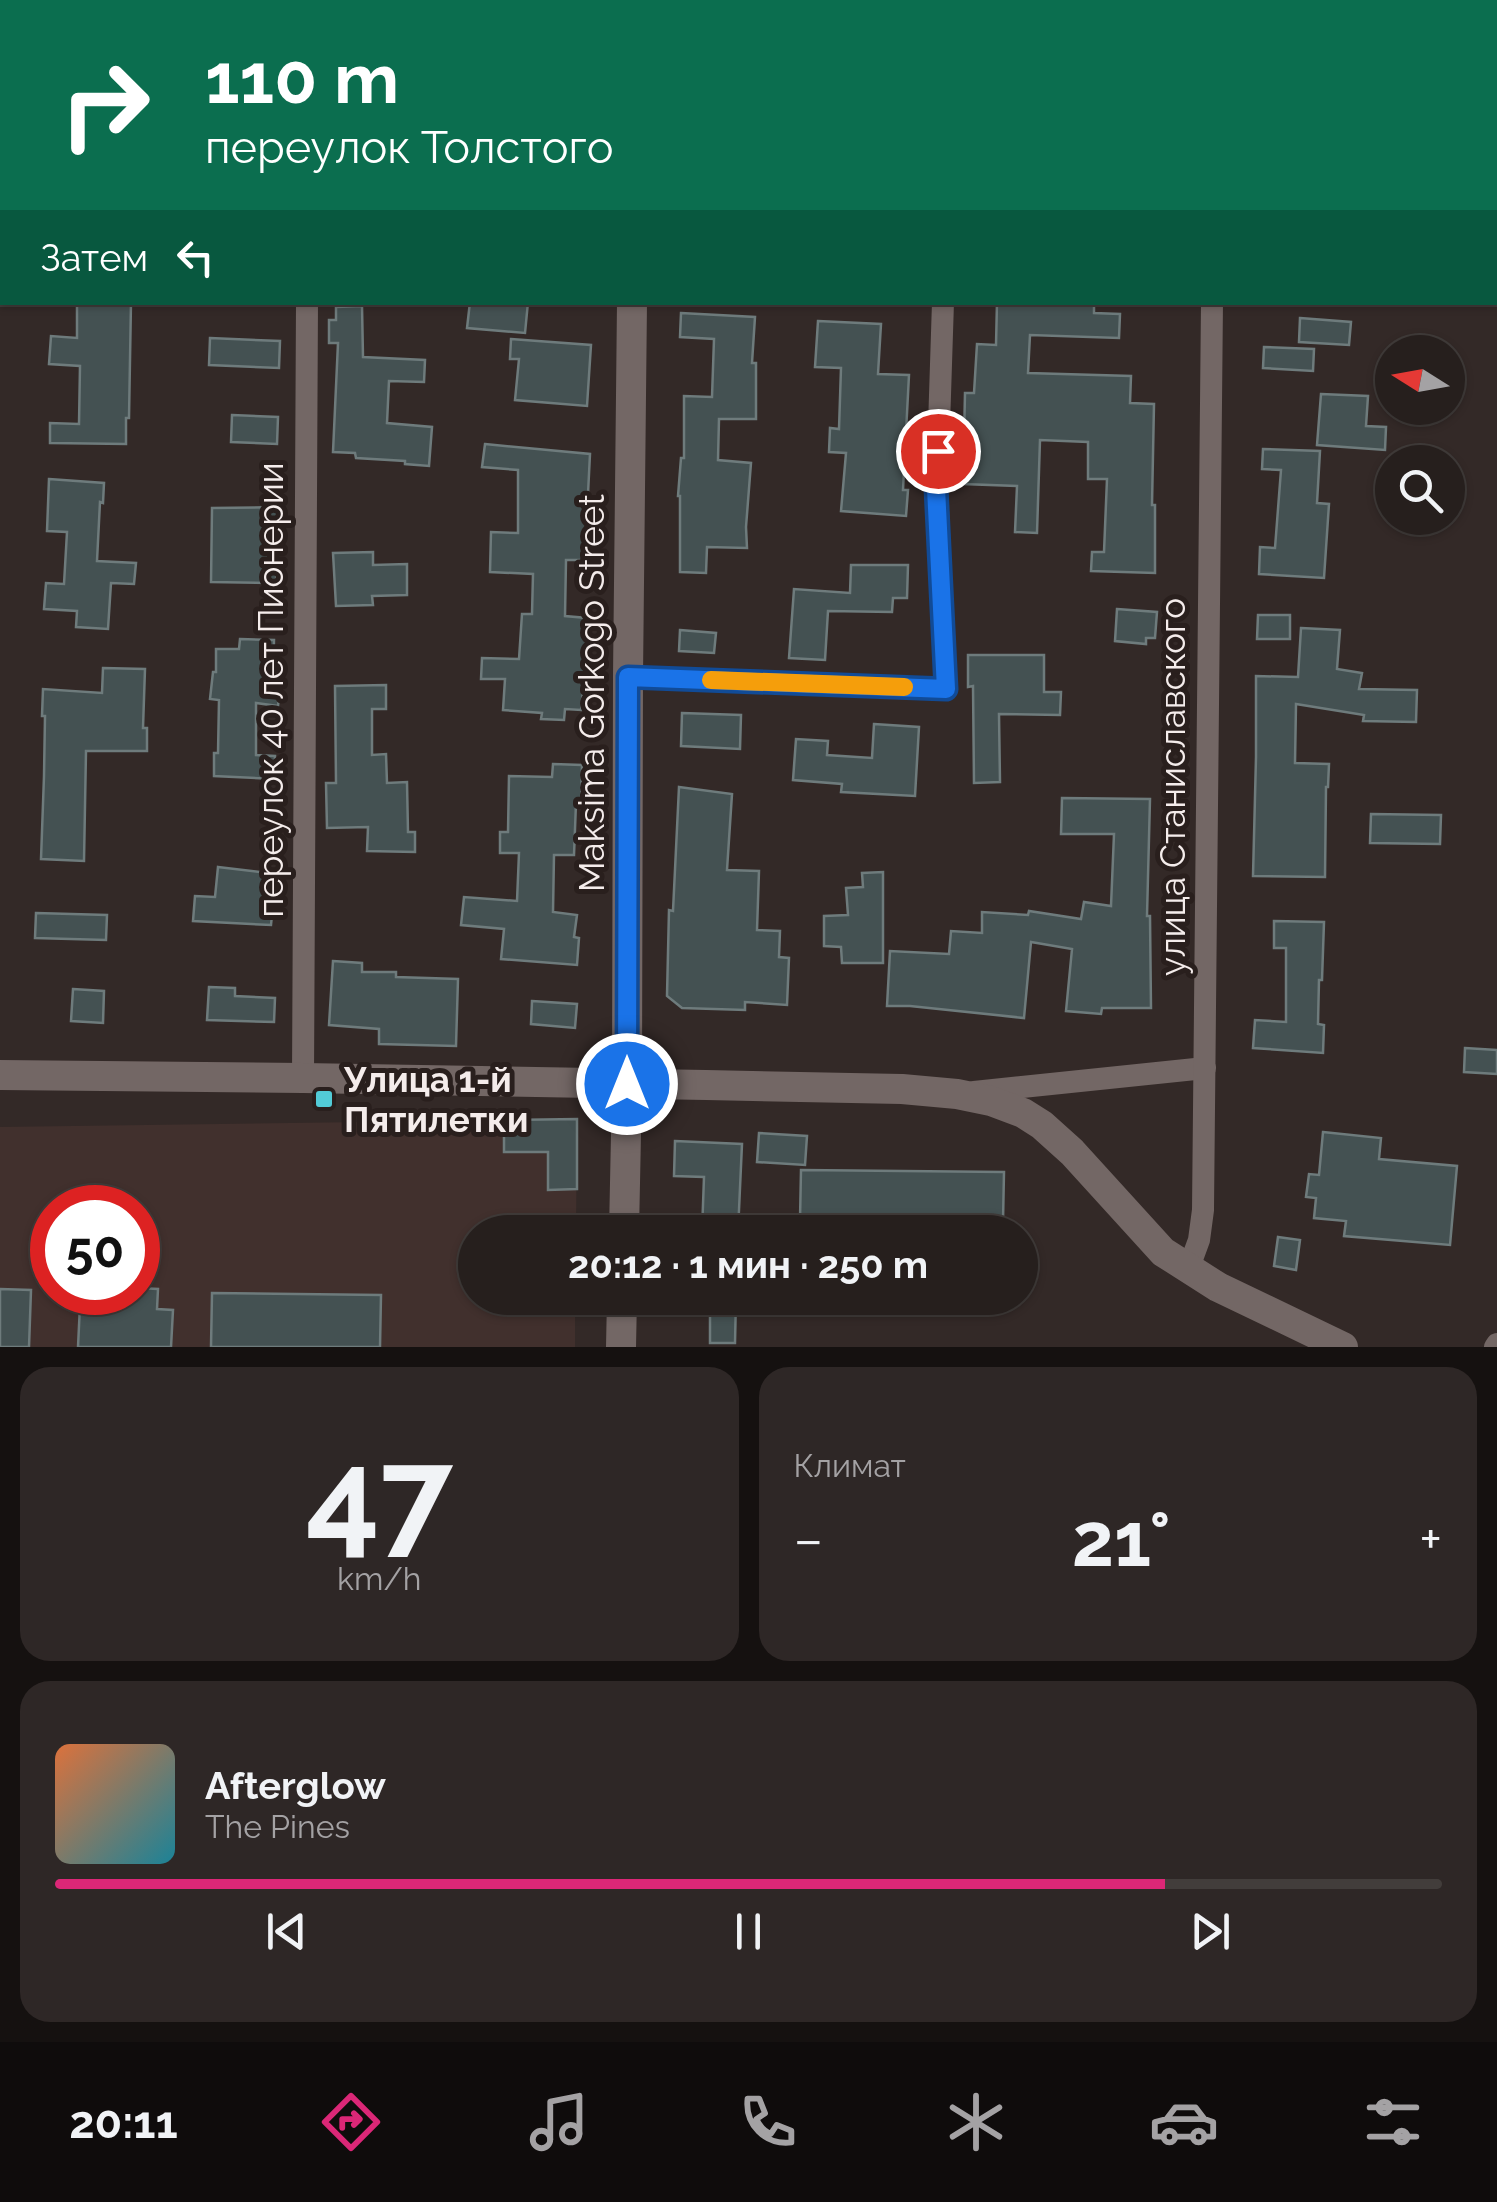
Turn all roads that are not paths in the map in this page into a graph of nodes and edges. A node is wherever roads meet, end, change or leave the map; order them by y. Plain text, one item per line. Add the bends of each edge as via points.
1 (306, 305) edge
2 (632, 305) edge
3 (943, 305) edge
4 (1212, 305) edge
5 (628, 677) junction
6 (1204, 1068) junction
7 (0, 1075) edge
8 (303, 1078) junction
9 (627, 1084) junction
10 (957, 1094) junction
11 (624, 1215) edge
12 (1188, 1270) junction
13 (622, 1315) edge
14 (621, 1347) edge
15 (1343, 1347) edge

1 - 8 street, переулок 40 лет Пионерии
2 - 5 main road, Maksima Gorkogo Street
3 - 5 street via 936,488 946,689
4 - 6 street, улица Станиславского
5 - 9 main road, Maksima Gorkogo Street
6 - 10 street
6 - 12 street, улица Станиславского via 1204,1210
7 - 8 main road
8 - 9 main road
9 - 10 main road
9 - 11 main road, Maksima Gorkogo Street
10 - 12 main road via 1022,1112 1042,1125
12 - 15 main road
13 - 14 main road

